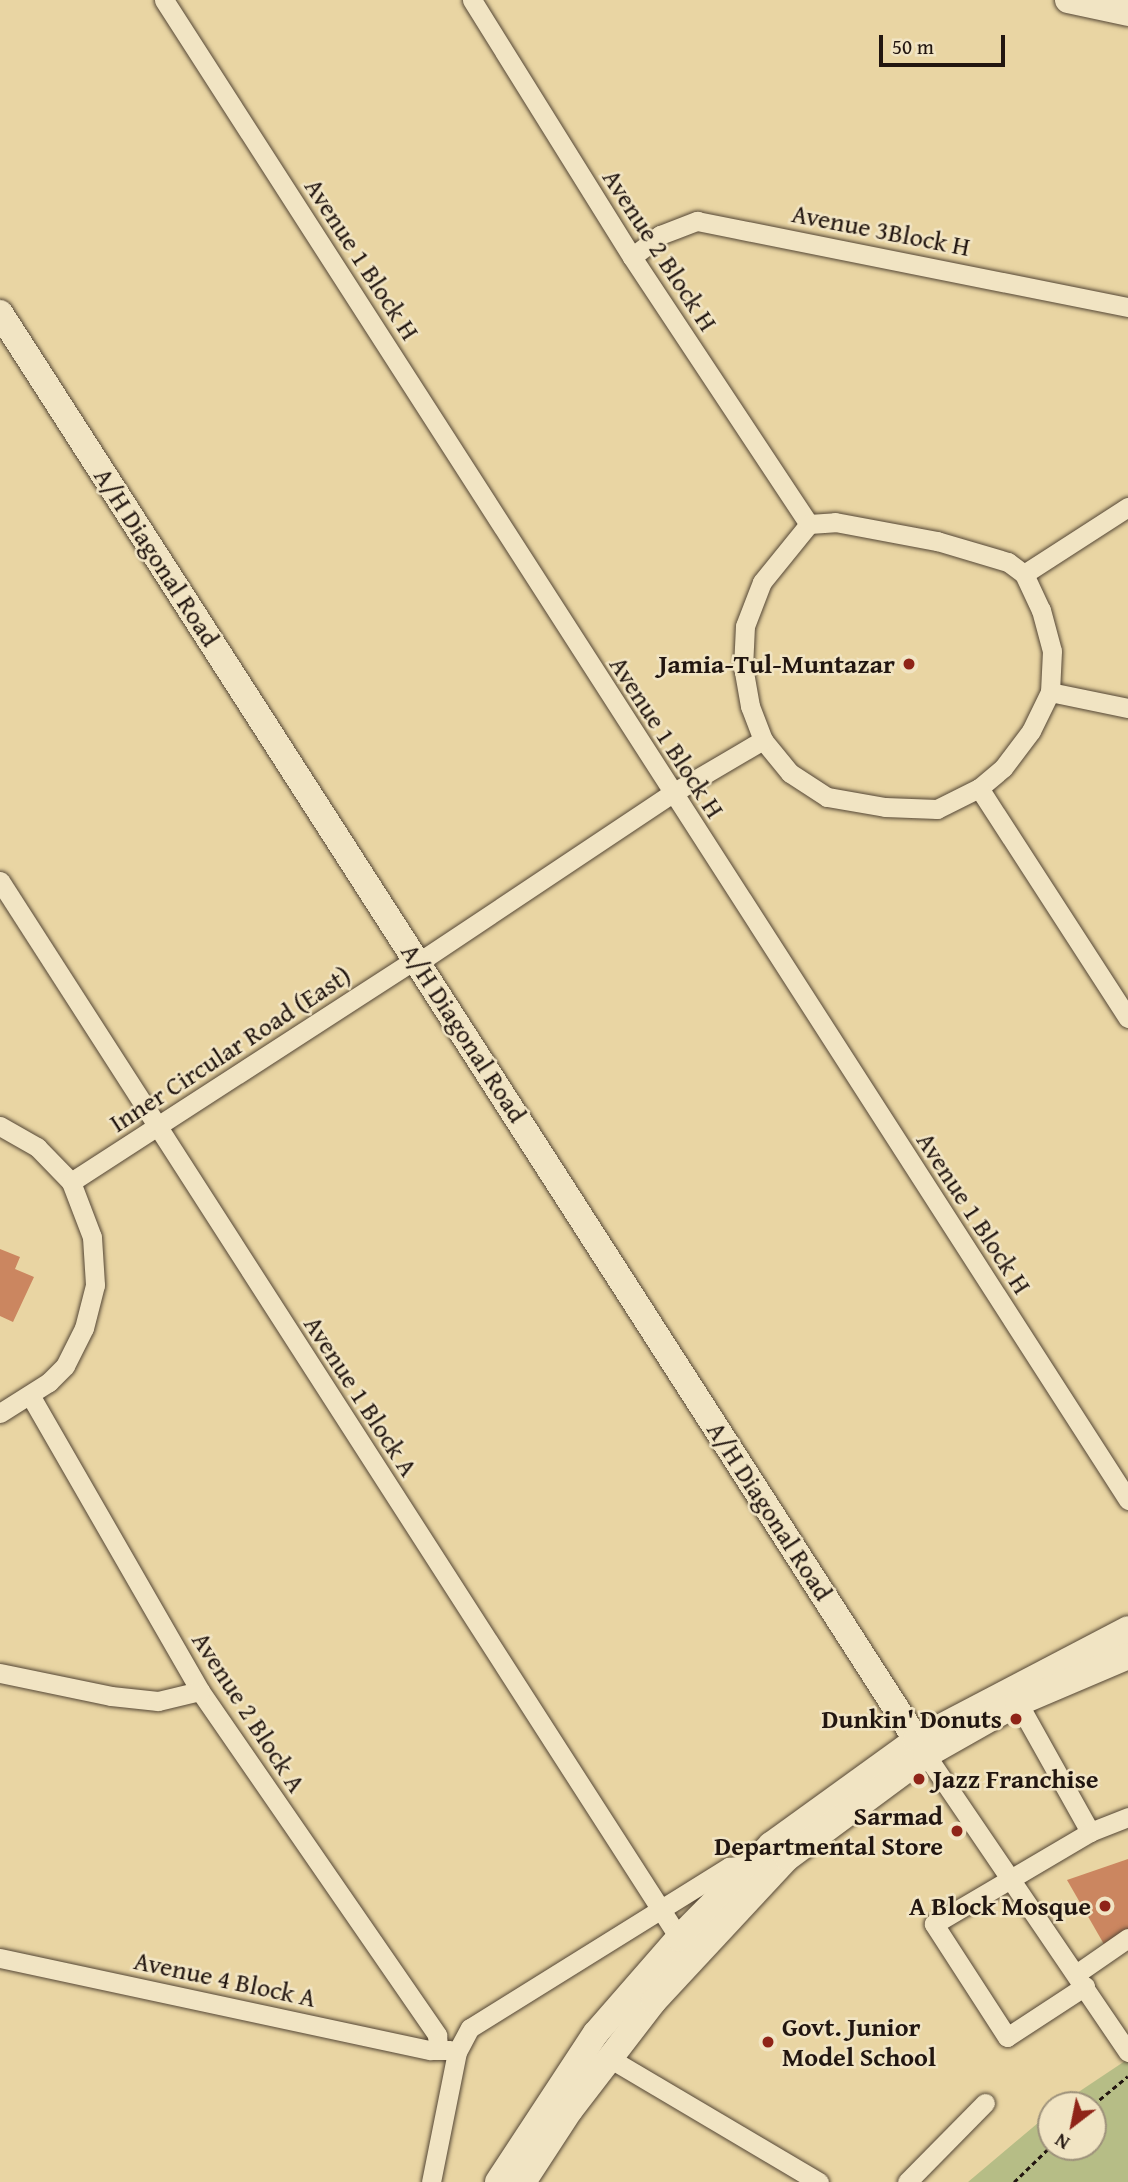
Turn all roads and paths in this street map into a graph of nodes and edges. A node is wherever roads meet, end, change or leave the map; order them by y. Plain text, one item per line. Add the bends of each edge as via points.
1 (164, 0) edge
2 (472, 0) edge
3 (1068, 0) edge
4 (1128, 13) edge
5 (632, 257) junction
6 (1128, 307) edge
7 (0, 313) edge
8 (1128, 507) edge
9 (809, 524) junction
10 (1024, 574) junction
11 (1050, 692) junction
12 (1128, 708) edge
13 (763, 740) junction
14 (979, 788) junction
15 (671, 794) junction
16 (0, 881) edge
17 (418, 960) junction
18 (1128, 1018) edge
19 (0, 1126) edge
20 (159, 1129) junction
21 (71, 1182) junction
22 (30, 1395) junction
23 (0, 1413) edge
24 (1128, 1500) edge
25 (1128, 1629) edge
26 (1128, 1656) edge
27 (0, 1673) edge
28 (200, 1690) junction
29 (1018, 1703) junction
30 (921, 1747) junction
31 (1128, 1817) edge
32 (1090, 1832) junction
33 (753, 1877) junction
34 (1013, 1879) junction
35 (661, 1910) junction
36 (679, 1938) junction
37 (1128, 1938) edge
38 (0, 1958) edge
39 (1080, 1980) junction
40 (448, 2049) junction
41 (1128, 2052) edge
42 (609, 2058) junction
43 (1128, 2076) edge
44 (1107, 2093) edge
45 (985, 2103) dead end
46 (1037, 2160) edge
47 (431, 2182) edge
48 (498, 2182) edge
49 (523, 2182) edge
50 (820, 2182) edge
51 (907, 2182) edge
52 (1014, 2182) edge

1 - 15 street, Avenue 1 Block H
2 - 5 street, Avenue 2 Block H
3 - 4 street
5 - 6 street, Avenue 3Block H via 660,235 697,221
5 - 9 street, Avenue 2 Block H
7 - 17 street, A/H Diagonal Road
8 - 10 street
9 - 10 street via 835,522 937,541 1008,562
9 - 13 street via 762,582 746,626 743,668
10 - 11 street via 1041,610 1052,651
11 - 12 street
11 - 14 street via 1031,731 1003,768
13 - 14 street via 790,772 827,797 885,807 937,809
13 - 15 street, Inner Circular Road (East)
14 - 18 street
15 - 17 street, Inner Circular Road (East)
15 - 24 street, Avenue 1 Block H
16 - 20 street, Avenue 1 Block A
17 - 20 street, Inner Circular Road (East)
17 - 30 street, A/H Diagonal Road
19 - 21 street via 37,1147
20 - 21 street, Inner Circular Road (East)
20 - 35 street, Avenue 1 Block A
21 - 22 street via 92,1237 92,1306 65,1366
22 - 23 street
22 - 28 street, Avenue 2 Block A
25 - 30 street
26 - 29 street
27 - 28 street via 158,1701
28 - 40 street, Avenue 2 Block A
29 - 30 street
29 - 32 street
30 - 33 street via 806,1818
30 - 34 street
31 - 32 street
32 - 34 street
33 - 35 street via 729,1867
33 - 36 street
33 - 42 street
34 - 39 street
34 - 39 street via 933,1924 1007,2037
35 - 36 street, Avenue 1 Block A
35 - 40 street via 470,2028
36 - 48 street via 596,2033
37 - 39 street
38 - 40 street, Avenue 4 Block A via 430,2050
39 - 41 street
40 - 47 street
42 - 49 street
42 - 50 street
43 - 44 path
45 - 51 street
46 - 52 path

